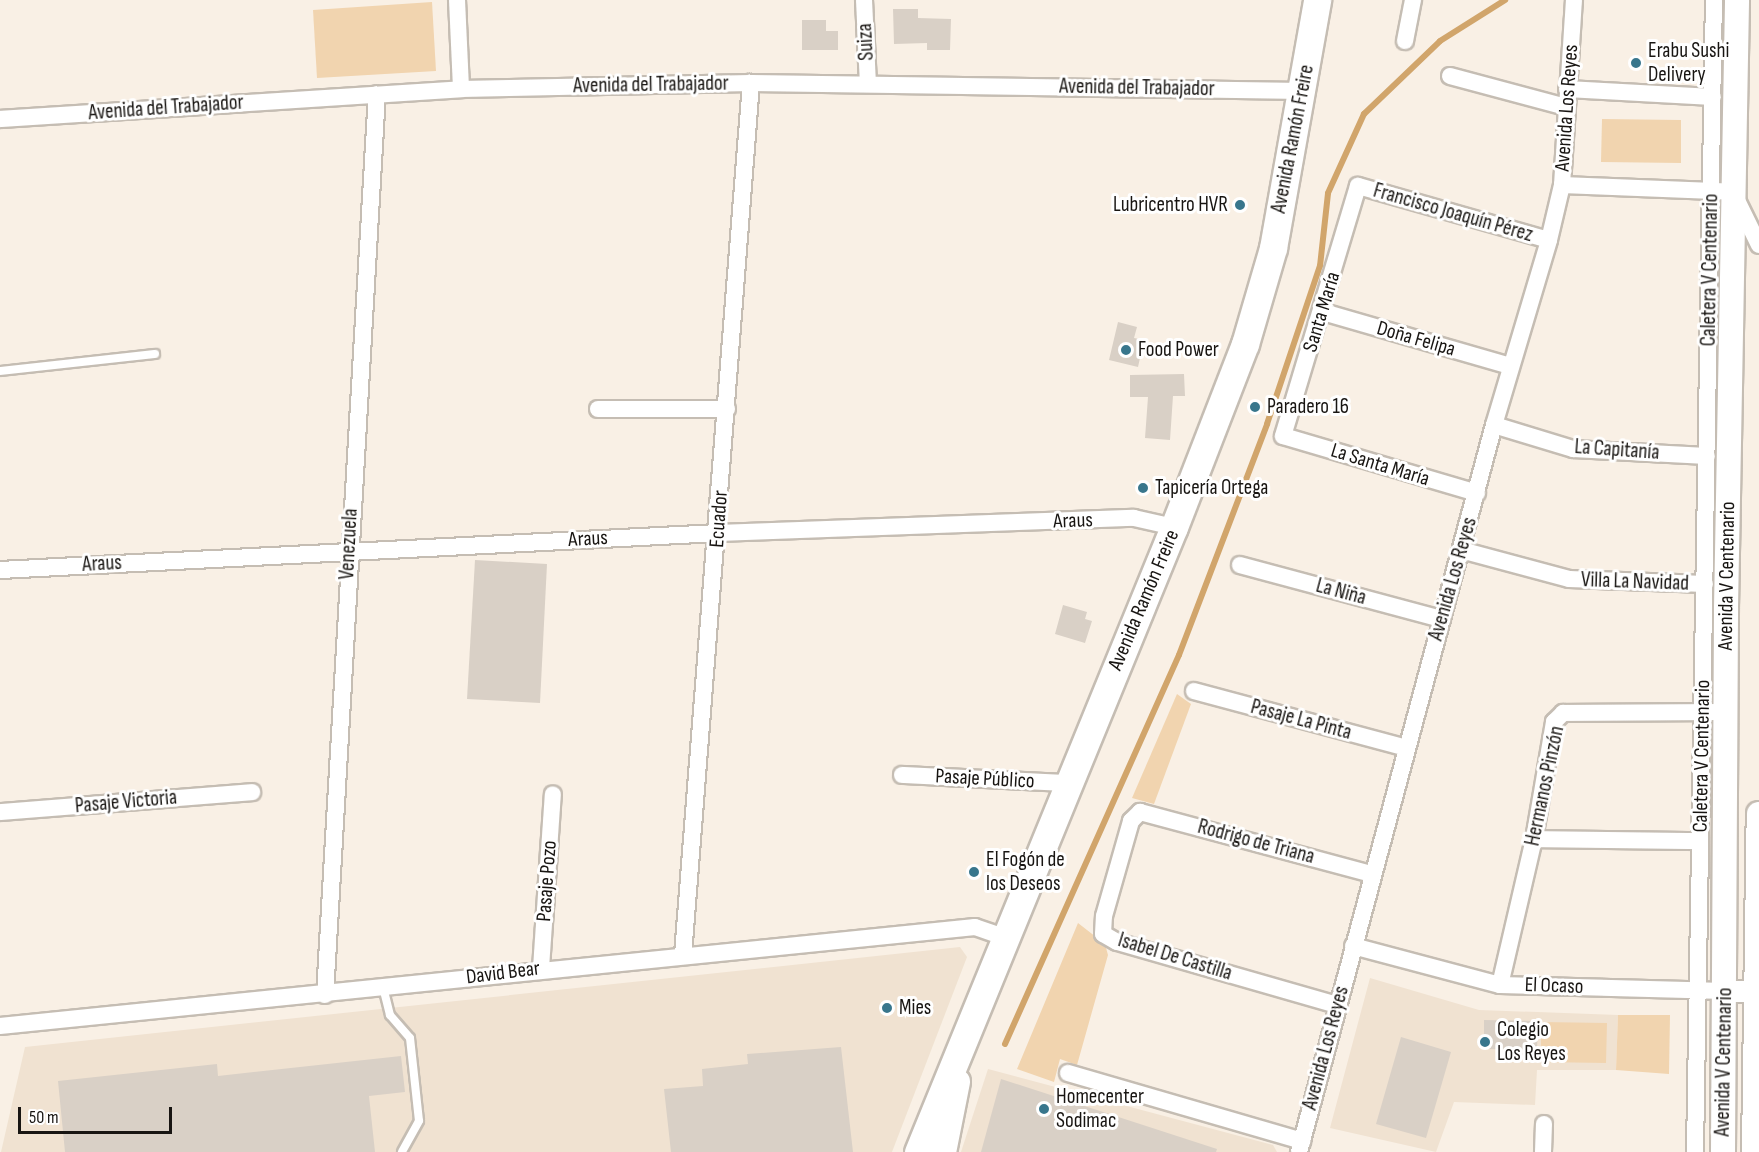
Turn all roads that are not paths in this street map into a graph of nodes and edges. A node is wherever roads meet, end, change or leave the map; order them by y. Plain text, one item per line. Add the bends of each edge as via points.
1 (457, 0) edge
2 (864, 0) edge
3 (1317, 0) edge
4 (1413, 0) edge
5 (1574, 0) edge
6 (1714, 0) edge
7 (1737, 0) edge
8 (1405, 41) dead end
9 (1450, 75) dead end
10 (751, 83) junction
11 (868, 84) junction
12 (461, 89) junction
13 (1567, 89) junction
14 (1304, 91) junction
15 (377, 94) junction
16 (1713, 98) junction
17 (1566, 107) junction
18 (0, 119) edge
19 (1562, 185) junction
20 (1358, 186) joint
21 (1722, 191) junction
22 (1549, 240) junction
23 (1759, 244) edge
24 (1323, 312) junction
25 (155, 354) dead end
26 (1510, 366) junction
27 (0, 371) edge
28 (598, 409) dead end
29 (727, 409) junction
30 (1494, 425) junction
31 (1283, 436) joint
32 (1707, 456) junction
33 (1477, 493) junction
34 (1174, 527) junction
35 (718, 533) junction
36 (349, 550) junction
37 (1461, 550) junction
38 (1240, 565) dead end
39 (0, 570) edge
40 (1705, 584) junction
41 (1442, 619) junction
42 (1194, 692) dead end
43 (1702, 712) junction
44 (1726, 712) junction
45 (1407, 748) junction
46 (902, 776) dead end
47 (1067, 783) junction
48 (252, 792) dead end
49 (553, 794) dead end
50 (0, 812) edge
51 (1140, 812) joint
52 (1759, 814) edge
53 (1534, 839) junction
54 (1701, 841) junction
55 (1372, 874) junction
56 (1004, 937) junction
57 (1353, 946) junction
58 (683, 955) junction
59 (541, 968) junction
60 (1500, 985) junction
61 (383, 987) junction
62 (1698, 991) junction
63 (1725, 991) junction
64 (1758, 992) edge
65 (325, 995) junction
66 (1337, 1005) junction
67 (0, 1026) edge
68 (962, 1048) junction
69 (1068, 1073) dead end
70 (1544, 1124) dead end
71 (1301, 1147) edge
72 (402, 1152) edge
73 (918, 1152) edge
74 (942, 1152) edge
75 (1543, 1152) edge
76 (1695, 1152) edge
77 (1723, 1152) edge
78 (1754, 1152) edge

1 - 12 street
2 - 11 street, Suiza
3 - 14 main road, Avenida Ramón Freire
4 - 8 street
5 - 13 street, Avenida Los Reyes
6 - 16 street, Caletera V Centenario
7 - 21 main road, Avenida V Centenario
9 - 17 street
10 - 11 street, Avenida del Trabajador
10 - 12 street, Avenida del Trabajador
10 - 29 street, Ecuador
11 - 14 street, Avenida del Trabajador
12 - 15 street, Avenida del Trabajador
13 - 16 street
13 - 17 street, Avenida Los Reyes
14 - 34 main road, Avenida Ramón Freire via 1273,248 1245,344
15 - 18 street, Avenida del Trabajador
15 - 36 street, Venezuela
16 - 21 street, Caletera V Centenario
17 - 19 street, Avenida Los Reyes
19 - 21 street
19 - 22 street, Avenida Los Reyes
20 - 22 street, Francisco Joaquín Pérez
20 - 24 street, Santa María
21 - 23 street
21 - 32 street, Caletera V Centenario
21 - 44 main road, Avenida V Centenario
22 - 26 street, Avenida Los Reyes
24 - 26 street, Doña Felipa
24 - 31 street, Santa María
25 - 27 lane
26 - 30 street, Avenida Los Reyes
28 - 29 street
29 - 35 street, Ecuador
30 - 32 street, La Capitanía via 1573,449
30 - 33 street, Avenida Los Reyes
31 - 33 street, La Santa María
32 - 40 street, Caletera V Centenario
33 - 37 street, Avenida Los Reyes
34 - 35 street, Araus via 1134,518
34 - 47 main road, Avenida Ramón Freire
35 - 36 street, Araus
35 - 58 street, Ecuador
36 - 39 street, Araus
36 - 65 street, Venezuela
37 - 40 street, Villa La Navidad via 1569,579
37 - 41 street, Avenida Los Reyes
38 - 41 street, La Niña
40 - 43 street, Caletera V Centenario
41 - 45 street, Avenida Los Reyes
42 - 45 street, Pasaje La Pinta
43 - 44 street, Hermanos Pinzón
43 - 53 street, Hermanos Pinzón via 1563,713 1554,722
43 - 54 street, Caletera V Centenario
44 - 63 main road, Avenida V Centenario
45 - 55 street, Avenida Los Reyes
46 - 47 street, Pasaje Público
47 - 56 main road, Avenida Ramón Freire
48 - 50 street, Pasaje Victoria
49 - 59 street, Pasaje Pozo
51 - 55 street, Rodrigo de Triana
51 - 66 street, Isabel De Castilla via 1131,821 1104,916 1103,934 1117,942
52 - 64 main road, Avenida V Centenario
53 - 54 street
53 - 60 street, Hermanos Pinzón
54 - 62 street, Caletera V Centenario
55 - 57 street, Avenida Los Reyes
56 - 58 street, David Bear via 975,927
56 - 68 main road, Avenida Ramón Freire
57 - 60 street, El Ocaso
57 - 66 street, Avenida Los Reyes
58 - 59 street, David Bear
59 - 61 street, David Bear
60 - 62 street, El Ocaso
61 - 65 street, David Bear
61 - 72 lane via 390,1015 410,1038 418,1121
62 - 63 street, El Ocaso
62 - 76 street, Caletera V Centenario
63 - 64 street, El Ocaso
63 - 77 main road, Avenida V Centenario
64 - 78 main road, Avenida V Centenario
65 - 67 street, David Bear
66 - 71 street, Avenida Los Reyes
68 - 73 main road, Avenida Ramón Freire via 927,1123
68 - 74 main road, Avenida Ramón Freire
69 - 71 street
70 - 75 street

